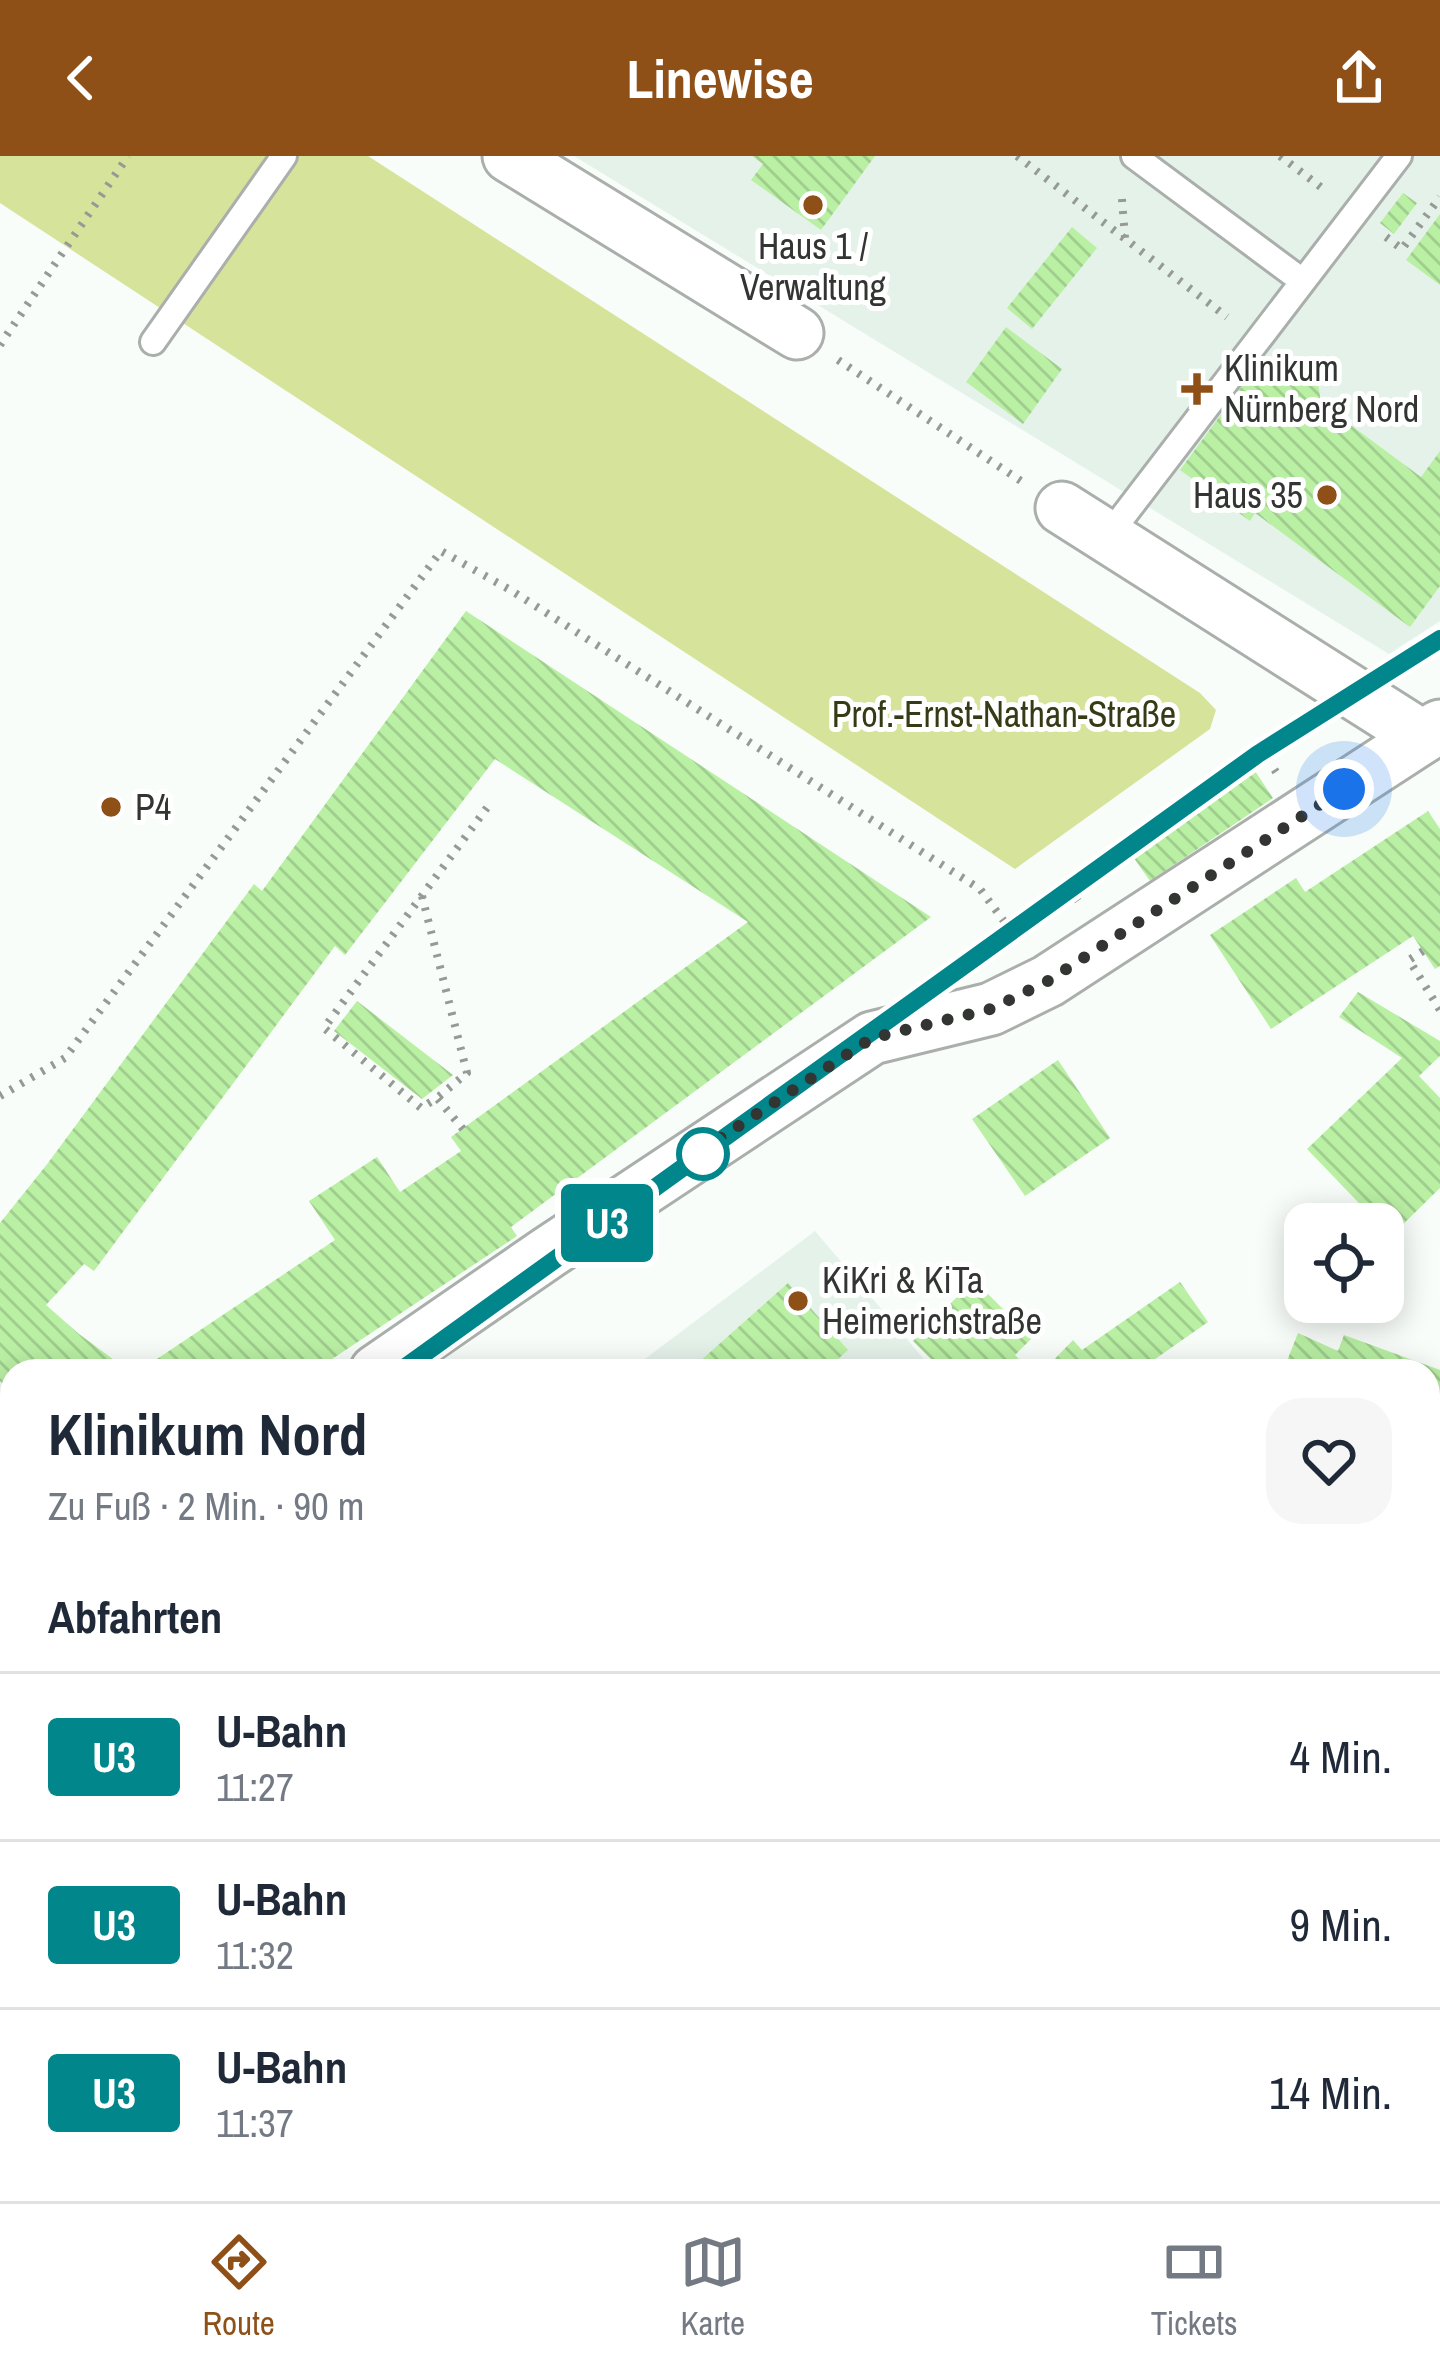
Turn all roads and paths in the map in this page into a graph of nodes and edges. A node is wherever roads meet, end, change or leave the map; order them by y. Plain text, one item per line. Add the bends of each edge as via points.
1 (128, 156) edge
2 (284, 156) edge
3 (509, 156) edge
4 (1017, 156) edge
5 (1134, 156) edge
6 (1280, 156) edge
7 (1399, 156) edge
8 (1356, 213) junction
9 (1301, 280) junction
10 (796, 333) joint
11 (1257, 340) junction
12 (153, 342) dead end
13 (0, 345) edge
14 (1062, 508) joint
15 (1108, 536) junction
16 (1431, 731) edge
17 (1276, 773) dead end
18 (489, 805) dead end
19 (422, 896) junction
20 (1087, 913) dead end
21 (1423, 951) dead end
22 (1048, 981) junction
23 (1440, 1010) edge
24 (0, 1096) edge
25 (436, 1098) junction
26 (463, 1129) dead end
27 (394, 1359) edge

1 - 13 path
2 - 12 lane
3 - 10 street
4 - 11 path
5 - 9 lane
6 - 8 path
7 - 8 lane
8 - 9 lane
9 - 11 lane
10 - 14 path
11 - 15 lane
14 - 15 street
15 - 16 street
16 - 22 street
17 - 20 path via 1259,746 1065,883
18 - 19 path
19 - 25 path via 467,1073
19 - 25 path via 324,1028 421,1108
21 - 23 path via 1408,960
22 - 24 path via 980,889 441,550 65,1058
22 - 27 street via 991,1009 872,1038
25 - 26 path

